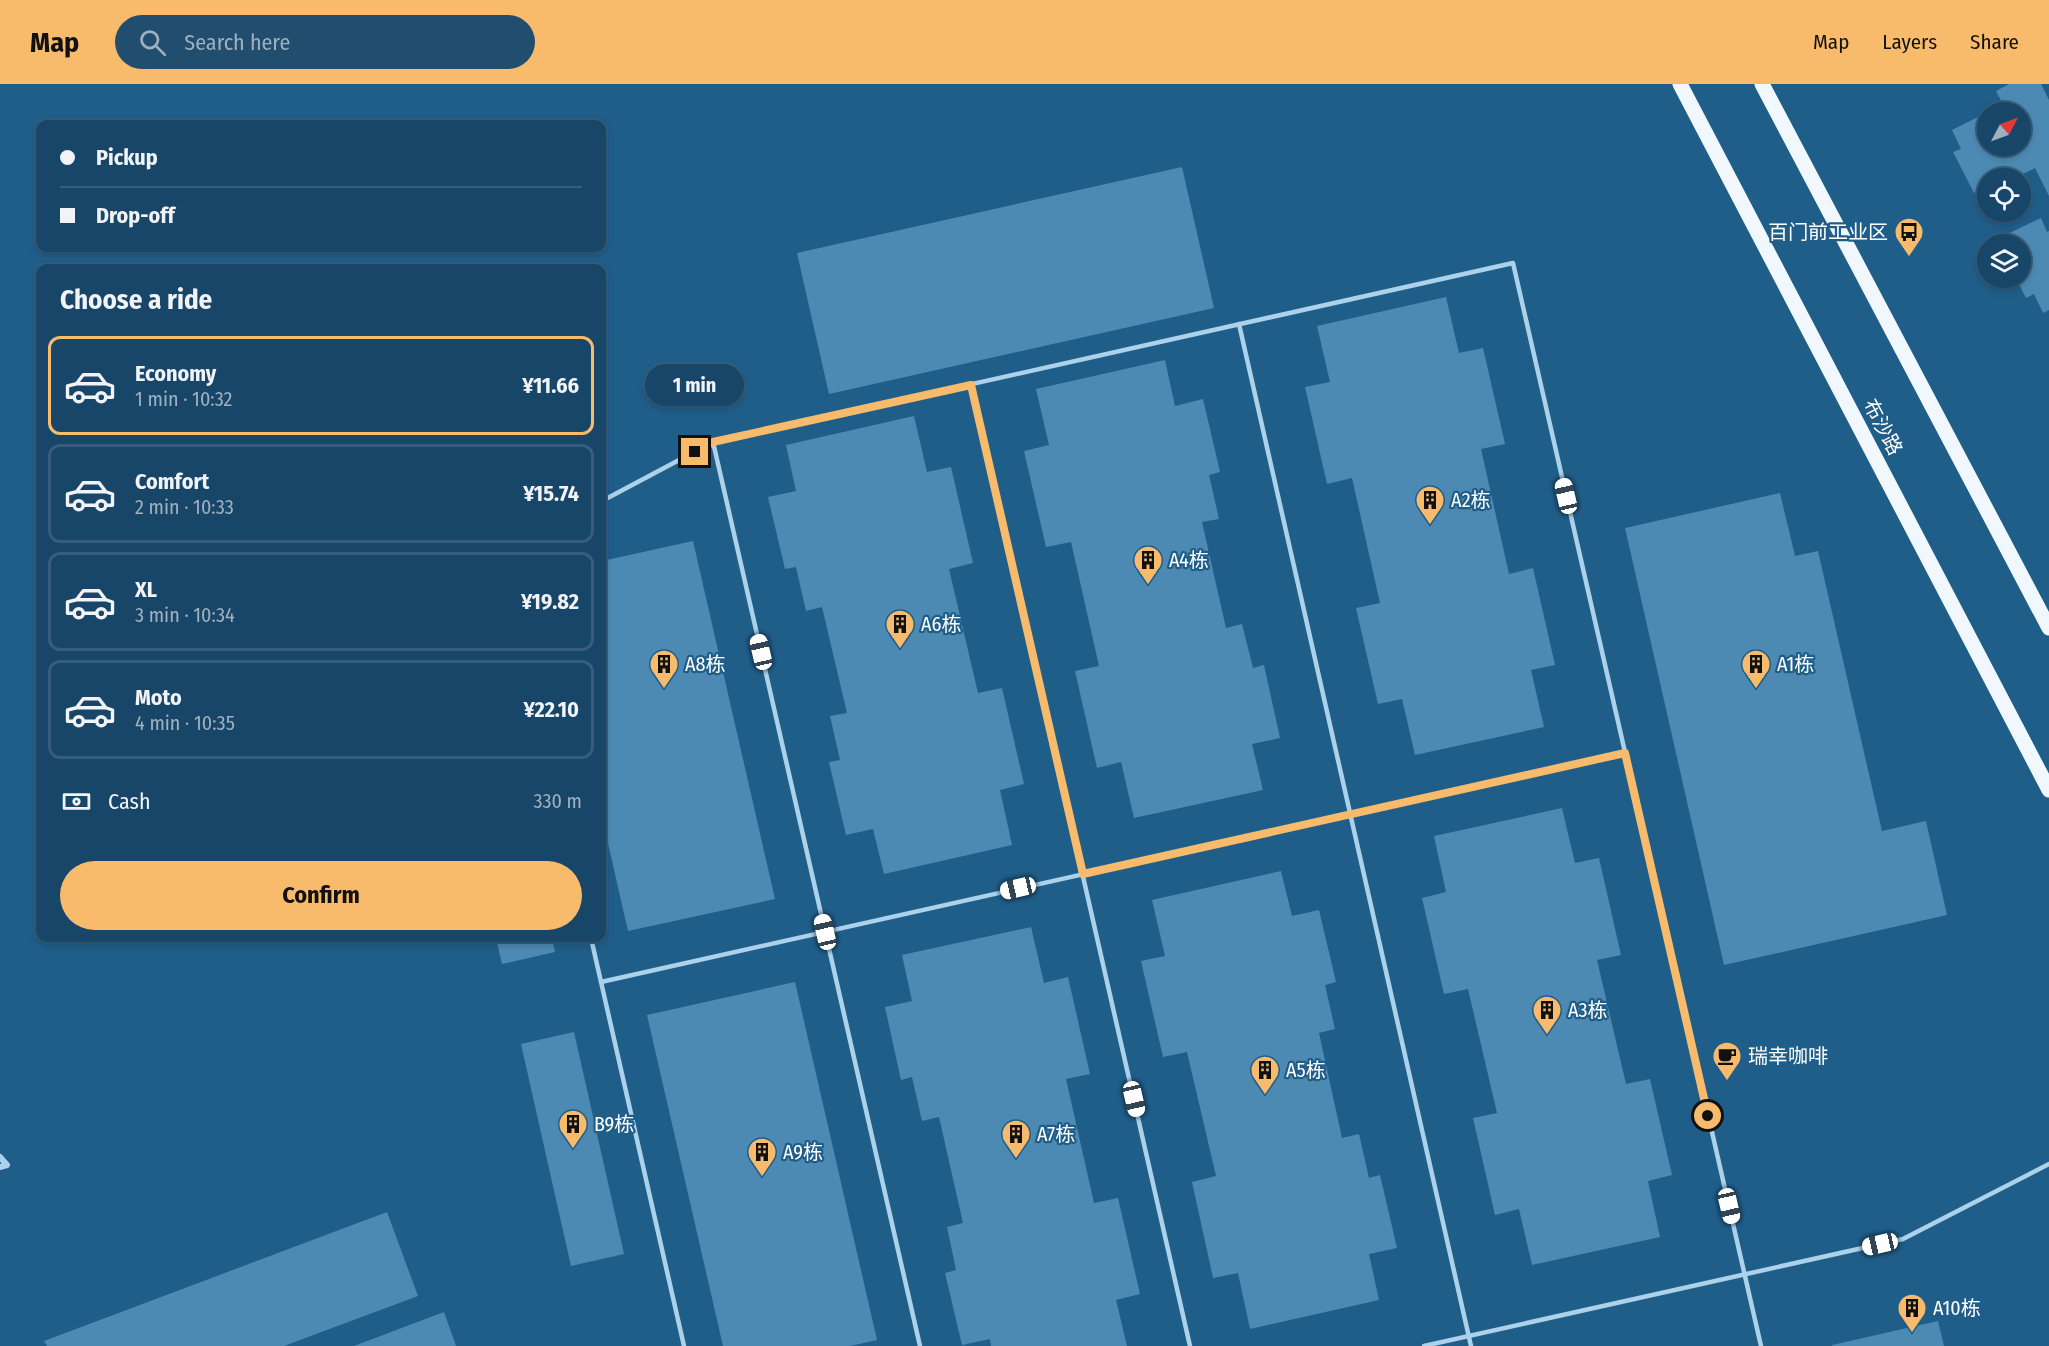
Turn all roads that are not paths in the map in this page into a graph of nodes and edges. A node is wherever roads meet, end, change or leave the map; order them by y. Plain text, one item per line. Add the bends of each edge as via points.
1 (1680, 84) edge
2 (1762, 84) edge
3 (1239, 324) junction
4 (971, 385) junction
5 (713, 442) junction
6 (606, 499) edge
7 (2049, 628) edge
8 (1625, 753) junction
9 (2049, 790) edge
10 (1350, 814) junction
11 (1083, 874) junction
12 (825, 932) junction
13 (592, 942) edge
14 (601, 982) junction
15 (0, 1157) edge
16 (2049, 1164) edge
17 (0, 1167) edge
18 (1744, 1275) junction
19 (1469, 1336) junction
20 (684, 1346) edge
21 (920, 1346) edge
22 (1191, 1346) edge
23 (1424, 1346) edge
24 (1472, 1346) edge
25 (1761, 1346) edge

1 - 9 main road, 布沙路
2 - 7 main road
3 - 4 lane
3 - 8 lane via 1513,263
3 - 10 lane
4 - 5 lane
4 - 11 lane
5 - 6 lane
5 - 12 lane
8 - 10 lane
8 - 18 lane
10 - 11 lane
10 - 19 lane
11 - 12 lane
11 - 22 lane
12 - 14 lane
12 - 21 lane
13 - 14 lane
14 - 20 lane
15 - 17 street via 7,1165
16 - 18 lane via 1903,1239
18 - 19 lane
18 - 25 lane
19 - 23 lane
19 - 24 lane

